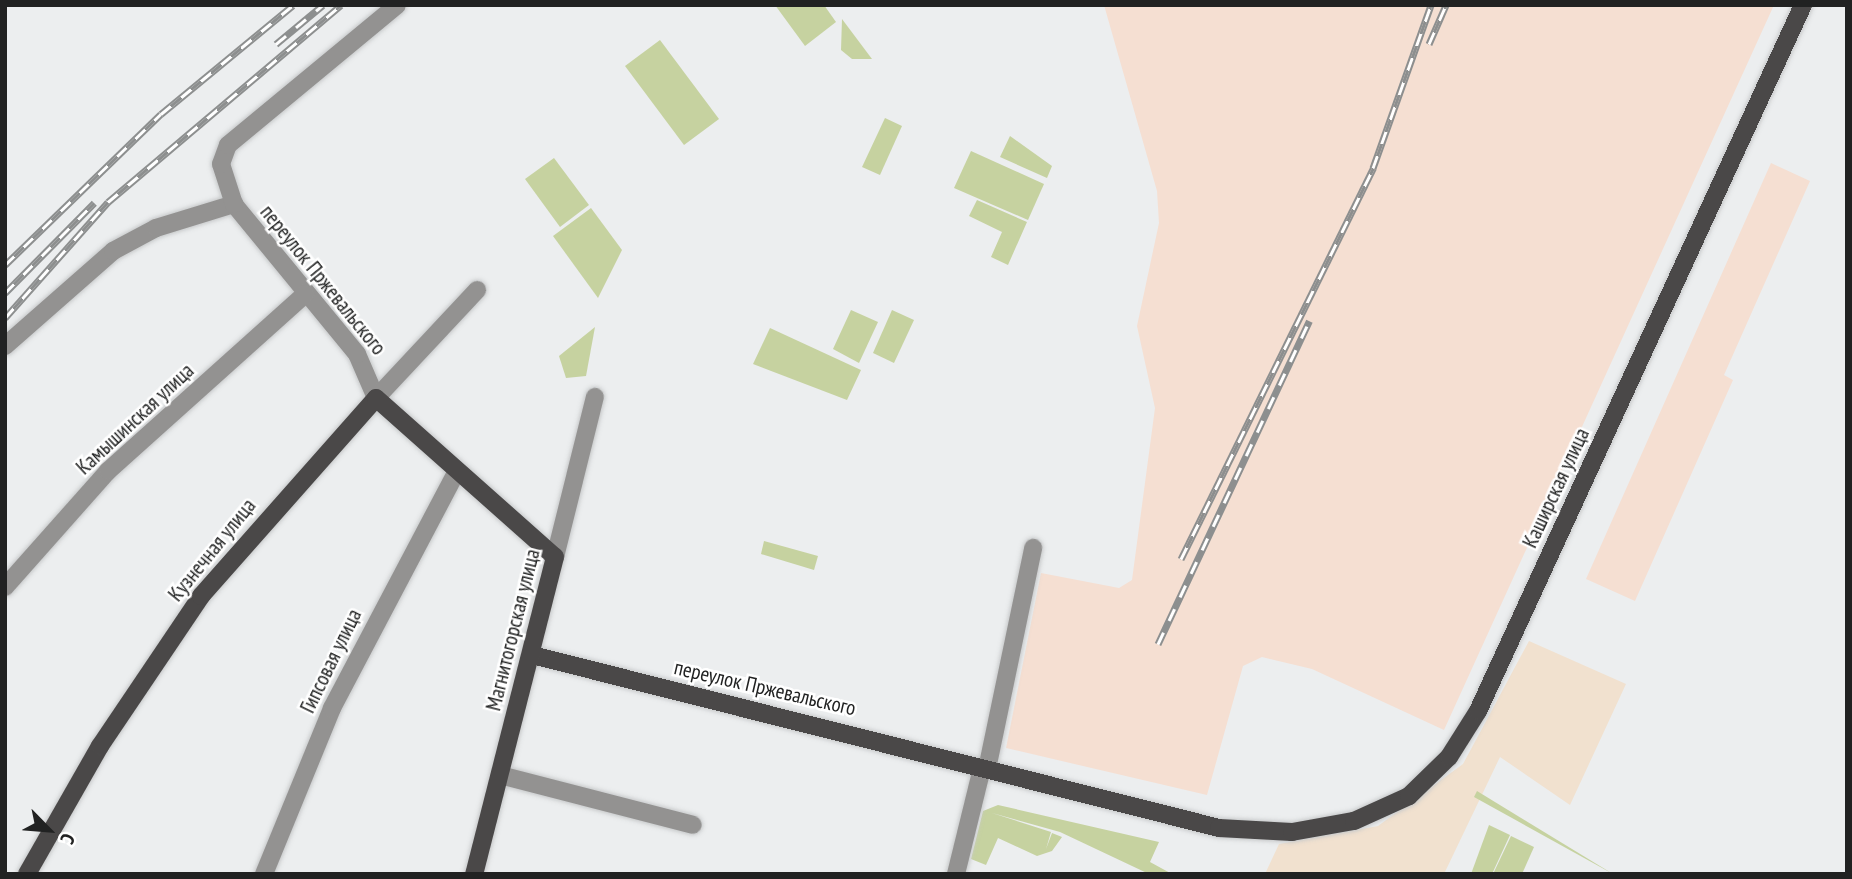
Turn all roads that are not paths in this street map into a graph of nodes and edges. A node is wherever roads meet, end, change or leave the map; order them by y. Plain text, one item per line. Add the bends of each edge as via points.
1 (397, 5) edge
2 (1803, 5) edge
3 (233, 204) junction
4 (477, 290) dead end
5 (305, 294) junction
6 (5, 346) edge
7 (595, 397) dead end
8 (376, 398) junction
9 (455, 475) junction
10 (1033, 548) dead end
11 (555, 557) junction
12 (5, 587) edge
13 (532, 655) junction
14 (984, 768) junction
15 (500, 775) junction
16 (693, 825) dead end
17 (1219, 828) joint
18 (27, 874) edge
19 (264, 874) edge
20 (474, 874) edge
21 (956, 874) edge

1 - 3 street, переулок Пржевальского via 228,145 221,164
2 - 17 main road, Каширская улица via 1481,706 1450,757 1409,796 1354,821 1292,832
3 - 5 street, переулок Пржевальского
3 - 6 street via 156,228 113,251
4 - 8 street, Кузнечная улица
5 - 8 street, переулок Пржевальского via 357,354
5 - 12 street, Камышинская улица via 108,471
7 - 11 street, Магнитогорская улица
8 - 9 main road, переулок Пржевальского
8 - 18 main road, Кузнечная улица via 201,596 100,746
9 - 11 main road, переулок Пржевальского
9 - 19 street, Гипсовая улица via 412,546 332,708
10 - 14 street
11 - 13 main road, Магнитогорская улица
13 - 14 main road, переулок Пржевальского
13 - 15 main road, Магнитогорская улица
14 - 17 main road, переулок Пржевальского
14 - 21 street
15 - 16 street
15 - 20 main road, Магнитогорская улица

